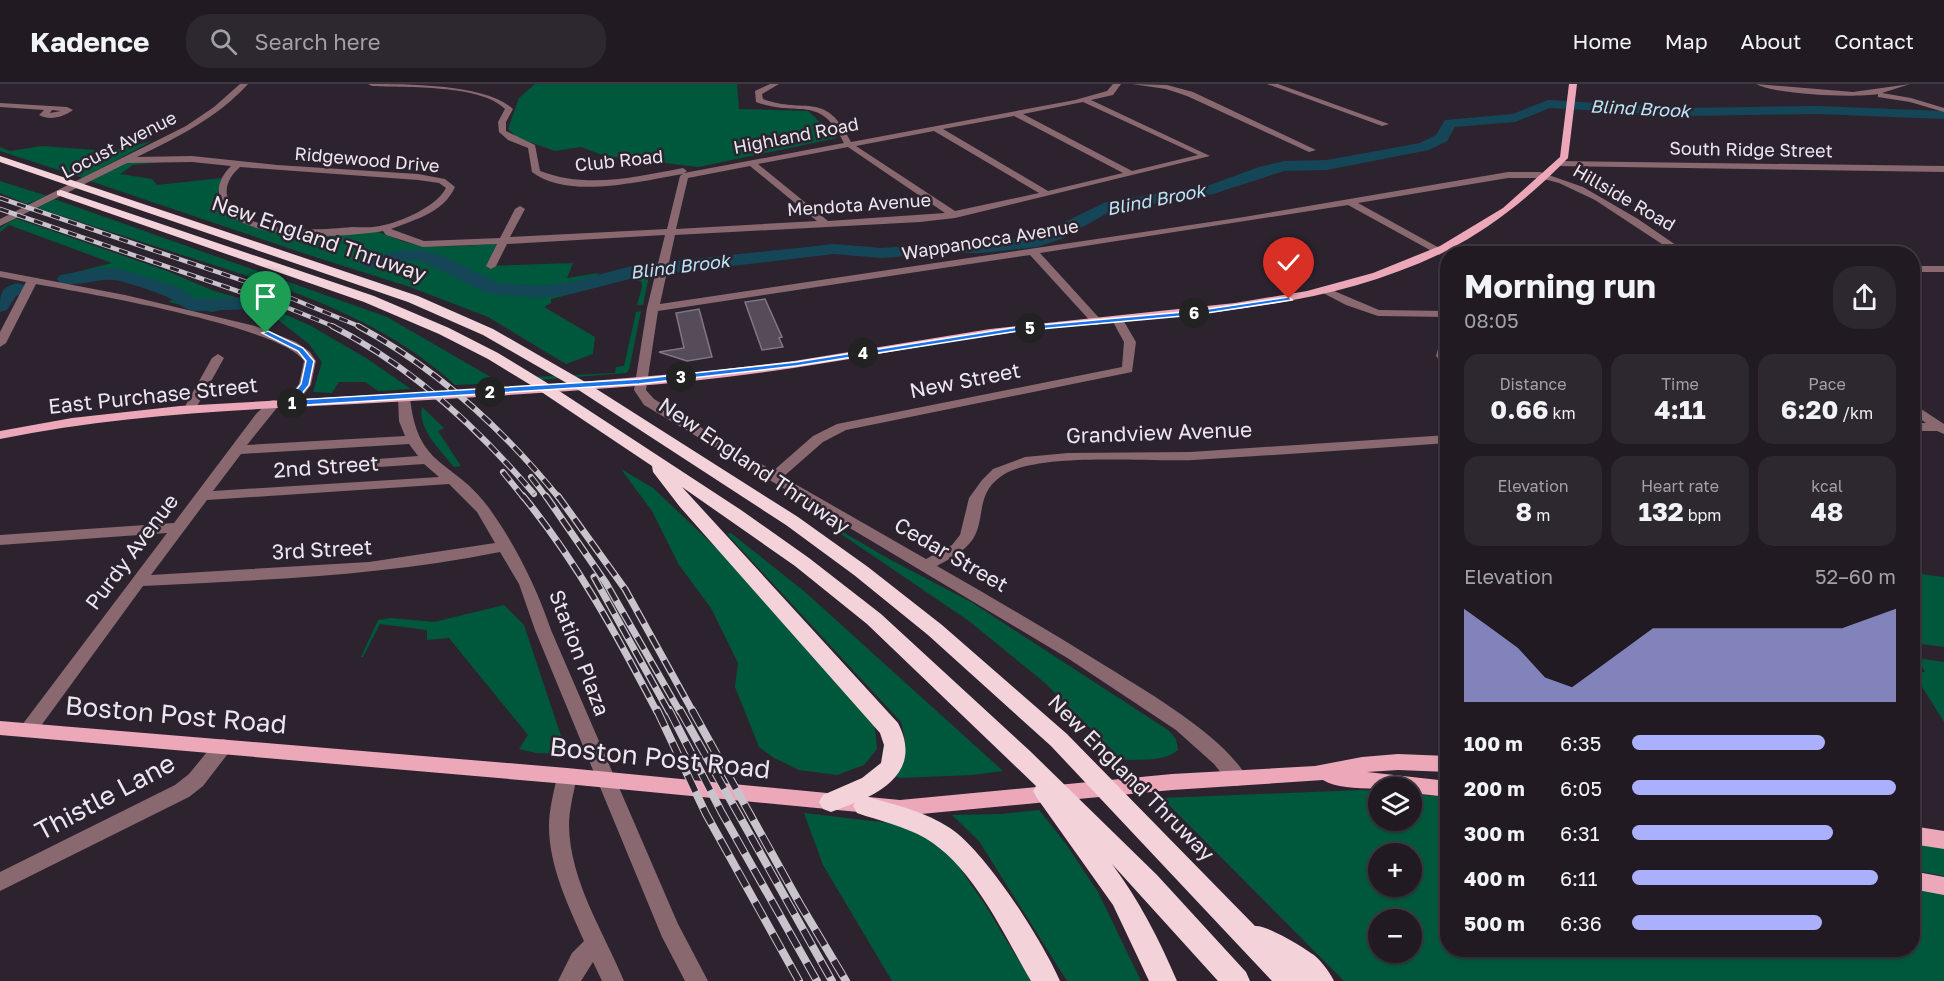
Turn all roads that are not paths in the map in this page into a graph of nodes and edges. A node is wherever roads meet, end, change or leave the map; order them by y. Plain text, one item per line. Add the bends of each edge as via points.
1 (244, 84) edge
2 (372, 84) edge
3 (775, 84) edge
4 (1118, 84) edge
5 (1136, 84) edge
6 (1271, 84) edge
7 (1573, 84) edge
8 (1760, 84) edge
9 (1906, 84) edge
10 (411, 85) edge
11 (1892, 89) junction
12 (1863, 93) junction
13 (1085, 100) junction
14 (1911, 100) junction
15 (0, 105) edge
16 (50, 108) dead end
17 (1944, 110) edge
18 (1015, 113) junction
19 (1385, 124) dead end
20 (935, 128) junction
21 (848, 144) junction
22 (1312, 150) dead end
23 (0, 159) edge
24 (125, 160) junction
25 (750, 162) junction
26 (1558, 164) junction
27 (237, 165) junction
28 (1944, 169) edge
29 (683, 171) dead end
30 (1131, 174) junction
31 (1545, 176) junction
32 (50, 189) dead end
33 (1047, 194) junction
34 (1351, 203) junction
35 (520, 209) dead end
36 (955, 215) junction
37 (0, 223) edge
38 (826, 224) junction
39 (386, 228) junction
40 (669, 233) junction
41 (504, 242) junction
42 (1450, 246) edge
43 (1672, 246) edge
44 (1031, 250) junction
45 (1439, 252) joint
46 (491, 266) dead end
47 (1920, 269) edge
48 (1944, 269) edge
49 (0, 274) edge
50 (32, 280) junction
51 (1327, 291) junction
52 (653, 308) junction
53 (1440, 314) edge
54 (1118, 320) junction
55 (1097, 322) junction
56 (0, 344) edge
57 (218, 358) dead end
58 (639, 382) junction
59 (404, 397) junction
60 (290, 403) junction
61 (274, 404) junction
62 (190, 408) junction
63 (1920, 413) edge
64 (1920, 427) edge
65 (1942, 428) edge
66 (0, 435) edge
67 (412, 440) junction
68 (1440, 440) edge
69 (237, 450) junction
70 (427, 459) junction
71 (652, 459) junction
72 (364, 464) dead end
73 (774, 477) junction
74 (452, 480) junction
75 (203, 496) junction
76 (179, 528) junction
77 (0, 540) edge
78 (505, 546) junction
79 (926, 566) junction
80 (138, 581) junction
81 (0, 728) edge
82 (28, 729) junction
83 (224, 746) junction
84 (1023, 757) junction
85 (1440, 764) edge
86 (1315, 774) junction
87 (567, 776) junction
88 (1237, 778) junction
89 (1440, 788) edge
90 (831, 802) junction
91 (865, 806) junction
92 (1920, 836) edge
93 (1944, 840) edge
94 (6, 877) edge
95 (1920, 882) edge
96 (1944, 886) edge
97 (1240, 927) junction
98 (597, 943) junction
99 (568, 981) edge
100 (613, 981) edge
101 (697, 981) edge
102 (1046, 981) edge
103 (1163, 981) edge
104 (1236, 981) edge
105 (1290, 981) edge
106 (1320, 981) edge

1 - 24 street, Locust Avenue via 203,119
2 - 10 street, Club Road
3 - 21 street via 758,93 759,99 830,113
4 - 13 street, Highland Road via 1110,93
5 - 22 street via 1190,94
6 - 19 street
7 - 26 main road via 1565,153
8 - 12 street via 1809,92
9 - 11 street
10 - 29 street, Club Road via 475,92 503,100 509,109 501,124 502,132 532,147 536,172 551,180 594,184
11 - 12 street
11 - 14 street
12 - 14 street
13 - 18 street, Highland Road
13 - 30 street, Mendota Avenue via 1205,154
14 - 17 street
15 - 16 street
18 - 20 street, Highland Road
18 - 30 street
20 - 21 street, Highland Road
20 - 33 street
21 - 25 street, Highland Road
21 - 36 street
23 - 97 highway, New England Thruway via 388,290 463,320 530,354 826,545 943,637 1059,740
24 - 27 street, Ridgewood Drive via 192,159
24 - 37 street, Locust Avenue
25 - 38 street
25 - 40 street, Highland Road via 684,176
26 - 28 street, South Ridge Street
26 - 31 main road
27 - 39 street, Ridgewood Drive via 227,177 222,195 229,210 245,222 306,233
27 - 39 street, Ridgewood Drive via 418,177 450,185 448,195 435,206
30 - 33 street, Mendota Avenue
31 - 34 street, Wappanocca Avenue via 1508,175
31 - 42 main road via 1495,217
31 - 43 street, Hillside Road via 1574,187
32 - 71 highway, New England Thruway via 369,299 444,331 507,364
33 - 36 street, Mendota Avenue
34 - 44 street, Wappanocca Avenue
34 - 45 street
35 - 41 street
36 - 38 street, Mendota Avenue
38 - 40 street, Mendota Avenue
39 - 41 street via 392,235 423,244
40 - 41 street, Mendota Avenue
40 - 52 street, Highland Road
41 - 46 street
44 - 52 street, Wappanocca Avenue
44 - 55 street
45 - 51 main road via 1397,270
47 - 48 street
49 - 50 street
50 - 56 street
50 - 60 street via 139,301 251,328 286,341 301,349 310,361 305,385
51 - 53 street via 1378,313
51 - 54 main road via 1194,313
52 - 58 street, Highland Road
54 - 55 main road, East Purchase Street
54 - 73 street, New Street via 1130,342 1128,369 842,427 818,439
55 - 58 main road, East Purchase Street
57 - 62 street
58 - 59 main road, East Purchase Street
58 - 73 street, Cedar Street via 639,390 649,402
59 - 60 main road, East Purchase Street
59 - 67 street, Station Plaza
60 - 61 main road, East Purchase Street
61 - 62 main road, East Purchase Street
61 - 69 street, Purdy Avenue
62 - 66 main road, East Purchase Street via 98,417
63 - 65 street
64 - 65 street
67 - 69 street
67 - 70 street, Station Plaza
68 - 79 street, Grandview Avenue via 1190,456 1025,461 998,472 987,483 976,498 967,536 949,553
69 - 75 street, Purdy Avenue
70 - 72 street
70 - 74 street, Station Plaza
71 - 84 highway, New England Thruway via 768,537 838,590
71 - 90 highway via 686,503 890,729 896,748 885,775 867,788
73 - 79 street, Cedar Street
74 - 75 street, 2nd Street
74 - 78 street, Station Plaza via 476,502
75 - 76 street, Purdy Avenue
76 - 77 street
76 - 80 street, Purdy Avenue
78 - 80 street, 3rd Street via 384,567
78 - 101 street, Station Plaza via 534,597 543,630 591,745 670,930
79 - 88 street, Cedar Street via 1004,611 1196,736
80 - 82 street, Purdy Avenue
81 - 82 main road, Boston Post Road
82 - 83 main road, Boston Post Road
83 - 87 main road, Boston Post Road
83 - 94 street, Thistle Lane via 182,791
84 - 103 highway via 1122,897
84 - 104 highway, New England Thruway via 1148,883
85 - 86 main road, Boston Post Road via 1398,762
86 - 88 main road, Boston Post Road
86 - 89 main road, Boston Post Road
87 - 90 main road, Boston Post Road
87 - 98 street via 559,826 561,846 566,869
88 - 91 main road, Boston Post Road via 911,807
90 - 91 main road, Boston Post Road
91 - 102 highway via 925,826 956,848 982,881
92 - 93 main road
95 - 96 main road
97 - 105 highway, New England Thruway
97 - 106 highway via 1304,964
98 - 99 street via 580,960
98 - 100 street

